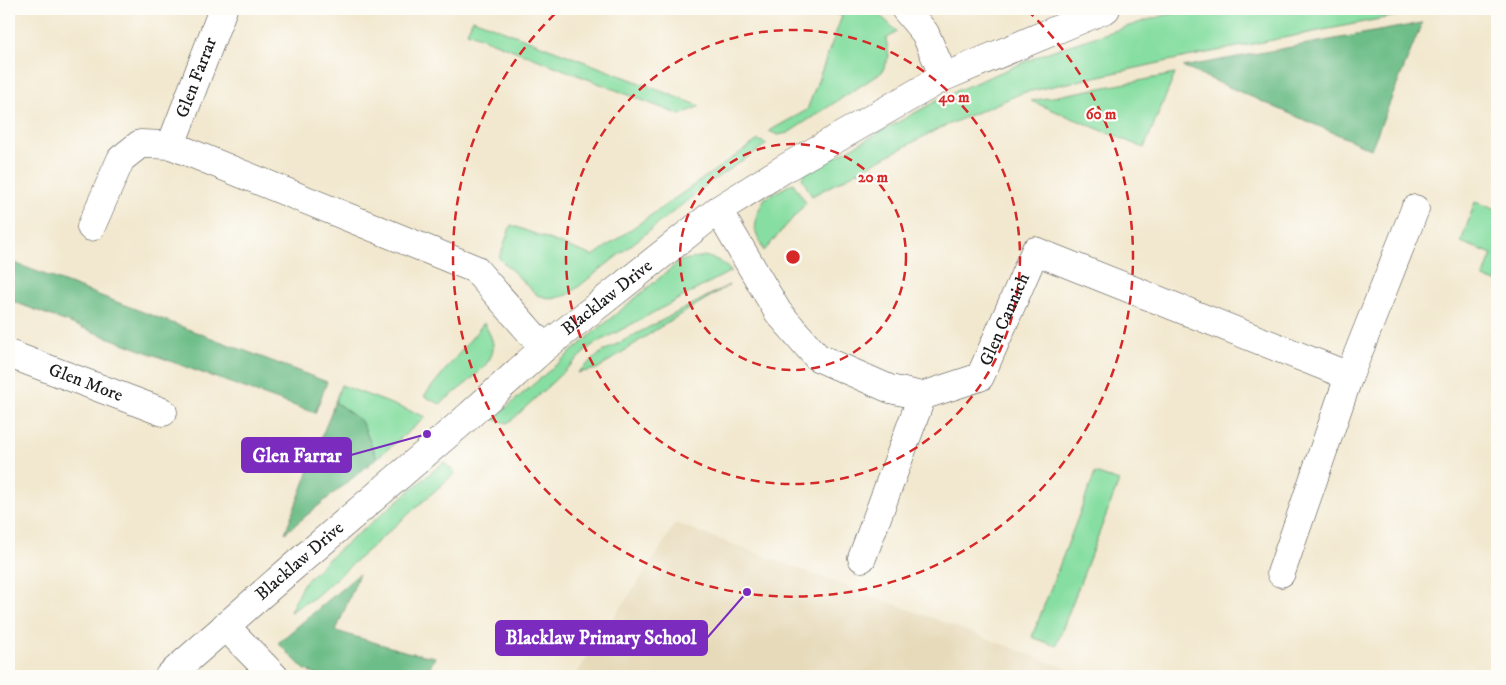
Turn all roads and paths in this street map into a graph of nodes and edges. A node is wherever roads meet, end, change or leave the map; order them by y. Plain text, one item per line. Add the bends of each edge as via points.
1 (223, 9) edge
2 (905, 9) edge
3 (1106, 9) edge
4 (944, 77) junction
5 (171, 145) junction
6 (1415, 209) dead end
7 (718, 210) junction
8 (91, 227) dead end
9 (544, 348) junction
10 (9, 354) edge
11 (1349, 376) junction
12 (922, 396) junction
13 (163, 412) dead end
14 (862, 558) dead end
15 (1280, 573) dead end
16 (225, 626) junction
17 (169, 676) edge
18 (274, 676) edge

1 - 5 street, Glen Farrar
2 - 4 street via 925,33
3 - 4 street, Blacklaw Drive
4 - 7 street, Blacklaw Drive
5 - 8 street via 140,144 121,159
5 - 9 street via 475,269
6 - 11 street
7 - 9 street, Blacklaw Drive
7 - 12 street via 778,312 817,357 890,389
9 - 16 street, Blacklaw Drive
10 - 13 street, Glen More
11 - 12 street, Glen Cannich via 1035,251 980,377
11 - 15 street
12 - 14 street
16 - 17 street, Blacklaw Drive
16 - 18 street

